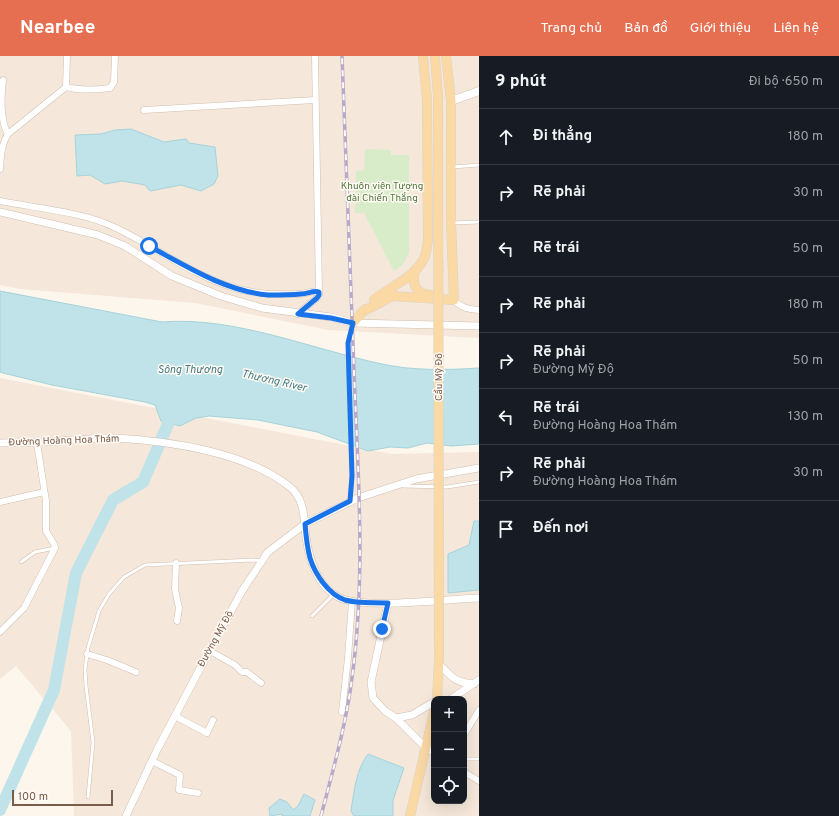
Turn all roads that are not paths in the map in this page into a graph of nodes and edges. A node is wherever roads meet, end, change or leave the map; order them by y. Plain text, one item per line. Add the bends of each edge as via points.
1 (67, 56) edge
2 (115, 56) edge
3 (315, 56) edge
4 (423, 56) edge
5 (435, 56) edge
6 (446, 56) edge
7 (3, 80) dead end
8 (66, 87) junction
9 (479, 91) edge
10 (314, 100) junction
11 (450, 101) junction
12 (144, 110) dead end
13 (8, 134) junction
14 (479, 165) edge
15 (450, 167) junction
16 (0, 169) edge
17 (0, 202) edge
18 (0, 212) edge
19 (479, 222) edge
20 (451, 223) junction
21 (417, 268) junction
22 (319, 292) junction
23 (454, 298) junction
24 (479, 310) edge
25 (362, 312) junction
26 (298, 314) junction
27 (353, 323) junction
28 (479, 326) edge
29 (0, 443) edge
30 (37, 443) junction
31 (479, 468) edge
32 (479, 482) edge
33 (396, 485) junction
34 (44, 492) junction
35 (350, 501) junction
36 (0, 502) edge
37 (305, 524) junction
38 (55, 548) junction
39 (21, 562) dead end
40 (262, 562) junction
41 (176, 563) junction
42 (334, 594) junction
43 (479, 598) edge
44 (352, 602) junction
45 (388, 603) junction
46 (312, 616) dead end
47 (178, 621) dead end
48 (0, 632) edge
49 (210, 651) junction
50 (87, 654) junction
51 (439, 661) junction
52 (136, 672) dead end
53 (476, 682) edge
54 (262, 683) dead end
55 (437, 696) edge
56 (455, 696) edge
57 (431, 704) edge
58 (479, 710) edge
59 (342, 712) dead end
60 (175, 716) junction
61 (396, 718) junction
62 (212, 720) dead end
63 (431, 726) edge
64 (466, 732) edge
65 (426, 748) junction
66 (431, 751) edge
67 (467, 759) edge
68 (479, 759) edge
69 (152, 761) junction
70 (467, 774) edge
71 (479, 781) edge
72 (198, 793) dead end
73 (88, 798) dead end
74 (126, 816) edge
75 (410, 816) edge

1 - 8 street
2 - 8 street via 114,82 110,88 79,90
3 - 10 street
4 - 21 main road via 427,100 428,239 424,260
5 - 51 main road, Cầu Mỹ Độ, bridge via 438,96
6 - 11 main road
7 - 13 street via 2,122
8 - 13 street
9 - 11 main road
10 - 12 street
10 - 22 street
11 - 15 main road
13 - 16 street via 2,148
14 - 15 lane
15 - 20 main road
17 - 22 street via 100,221 209,278 237,288 267,294
18 - 26 street via 98,235 125,246 172,276 221,296 262,308
19 - 20 lane
20 - 23 main road
21 - 23 main road via 413,279 420,292
21 - 25 main road via 376,298
22 - 26 street via 317,298
23 - 24 street via 459,306
23 - 25 main road via 393,296
25 - 27 main road
26 - 27 street
27 - 28 street
27 - 35 lane via 348,343 352,476
29 - 30 street, Đường Hoàng Hoa Thám
30 - 34 street
30 - 37 street, Đường Hoàng Hoa Thám via 114,438 173,444 231,458 267,471 292,488 302,506
31 - 33 street, Đường Mỹ Độ via 436,474
32 - 33 lane via 447,487
33 - 35 street, Đường Mỹ Độ
34 - 36 street
34 - 38 street via 46,531
35 - 37 street, Đường Mỹ Độ
37 - 40 street, Đường Mỹ Độ via 268,552
37 - 42 street via 310,559 325,585
38 - 39 lane via 35,552
38 - 48 street via 24,608
40 - 41 lane via 253,560
40 - 49 street, Đường Mỹ Độ via 242,591
41 - 47 street
41 - 50 lane via 145,565 124,577 99,610
42 - 44 street
42 - 46 lane
43 - 45 street
44 - 45 street
44 - 59 street
45 - 61 street via 371,682 373,698
49 - 54 street
49 - 60 street, Đường Mỹ Độ
50 - 52 street
50 - 73 lane via 86,686 93,742
51 - 53 street via 460,683
51 - 55 main road, Cầu Mỹ Độ
53 - 56 street
57 - 61 street via 412,715
58 - 64 street
60 - 62 street via 207,733
60 - 69 street, Đường Mỹ Độ
61 - 65 street
63 - 65 main road
65 - 66 street
65 - 75 main road
67 - 68 lane
69 - 72 street via 180,775 179,790
69 - 74 street, Đường Mỹ Độ
70 - 71 street

